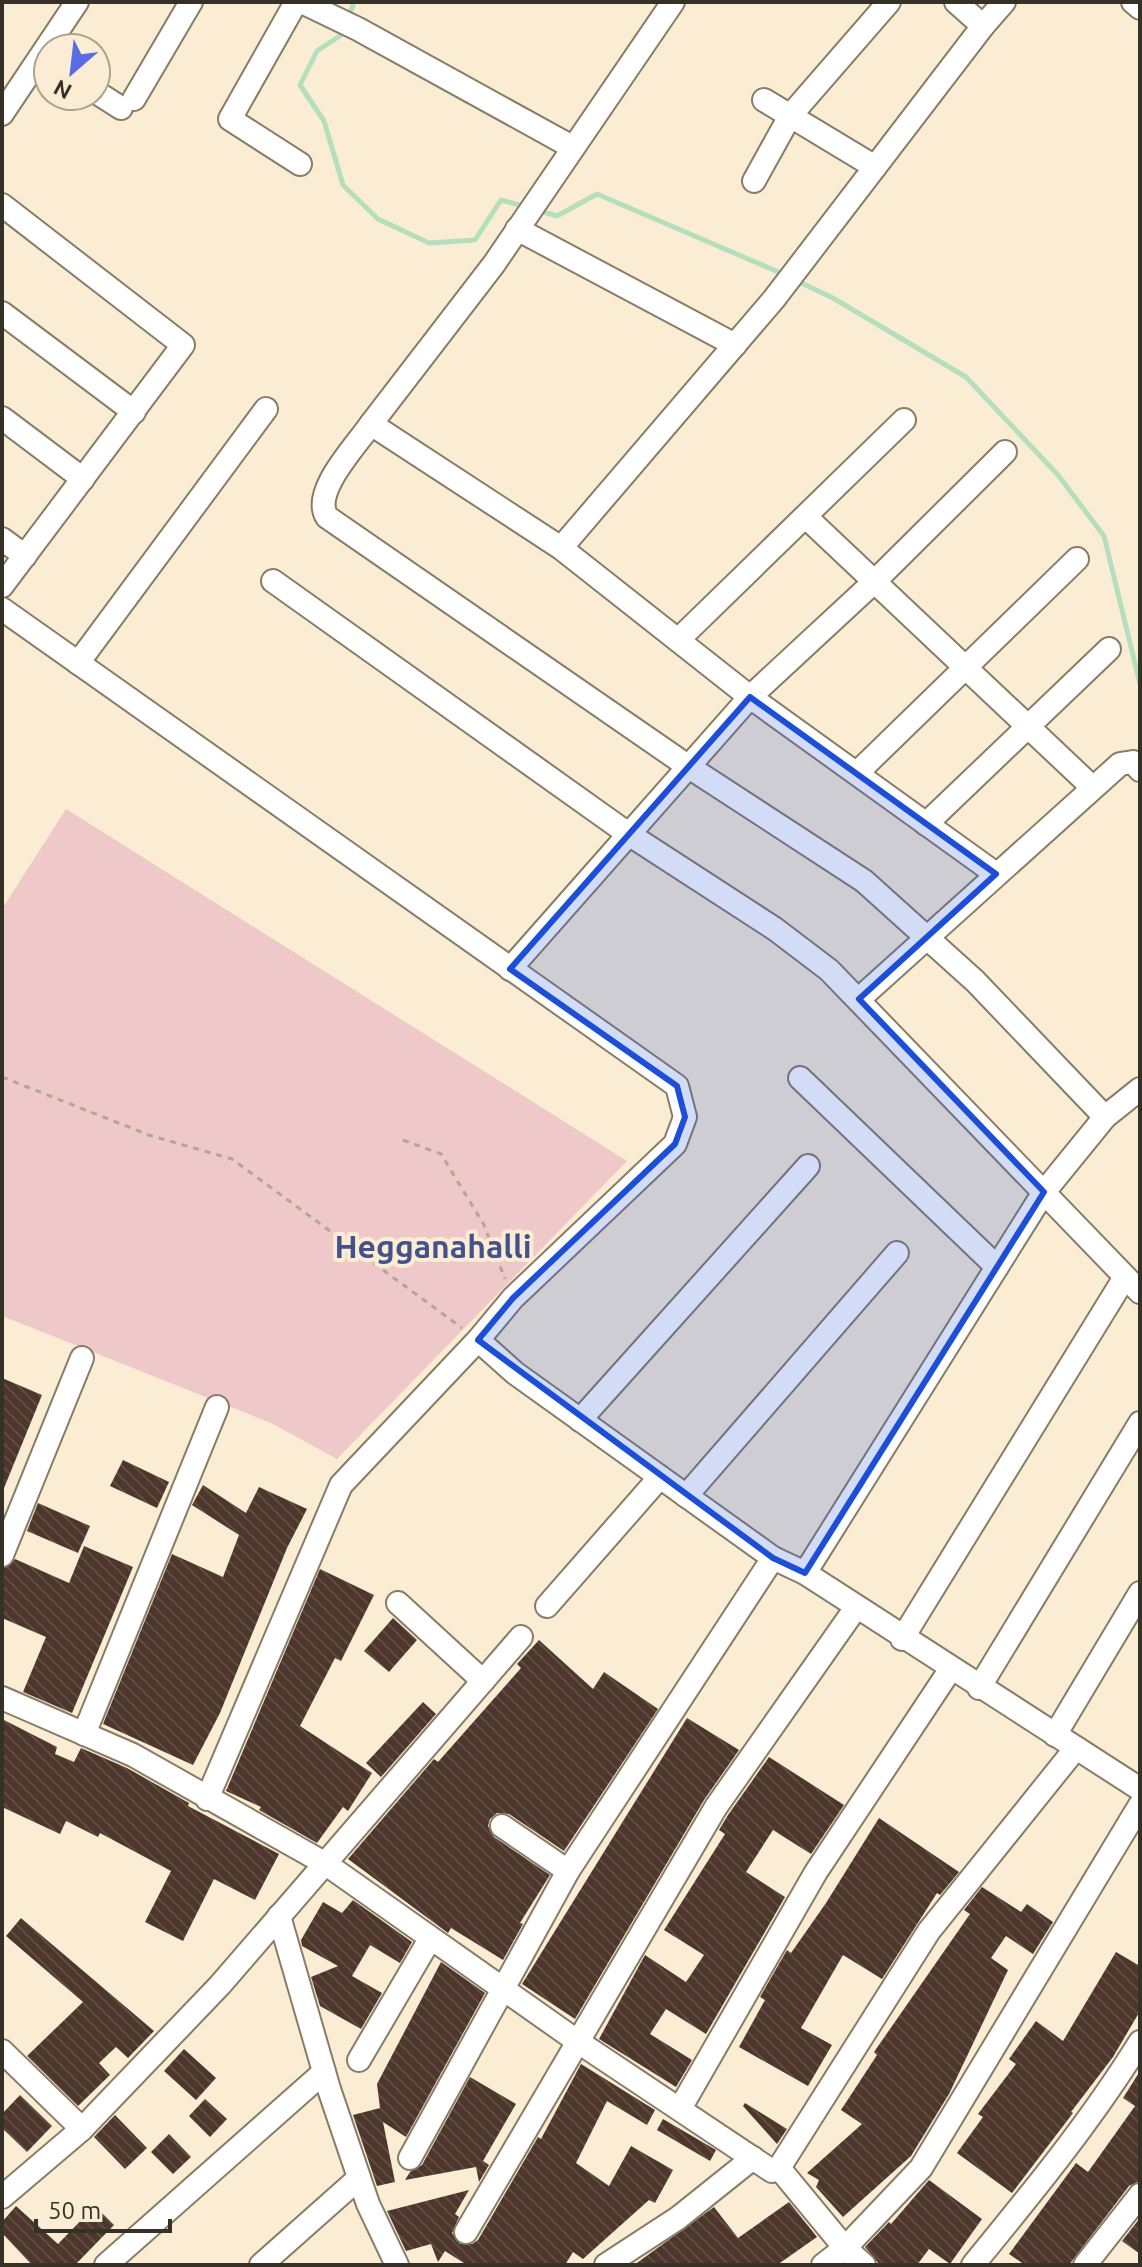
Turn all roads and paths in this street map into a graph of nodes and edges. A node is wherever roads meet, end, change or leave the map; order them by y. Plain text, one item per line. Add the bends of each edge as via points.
1 (77, 2) edge
2 (191, 2) edge
3 (299, 2) edge
4 (673, 2) edge
5 (889, 2) edge
6 (956, 2) edge
7 (1004, 2) edge
8 (1133, 2) edge
9 (1140, 8) edge
10 (983, 26) junction
11 (59, 32) edge
12 (32, 73) edge
13 (112, 98) edge
14 (764, 100) dead end
15 (2, 114) edge
16 (790, 116) junction
17 (572, 147) junction
18 (300, 164) dead end
19 (875, 167) junction
20 (754, 181) dead end
21 (2, 205) edge
22 (520, 224) junction
23 (2, 313) edge
24 (735, 345) junction
25 (266, 409) dead end
26 (134, 412) junction
27 (2, 418) edge
28 (904, 420) dead end
29 (371, 424) junction
30 (1005, 452) dead end
31 (83, 479) junction
32 (806, 517) junction
33 (2, 539) edge
34 (561, 548) junction
35 (25, 556) junction
36 (1077, 559) dead end
37 (273, 581) dead end
38 (874, 582) junction
39 (2, 586) edge
40 (2, 609) edge
41 (678, 640) junction
42 (1109, 649) dead end
43 (78, 663) junction
44 (965, 667) junction
45 (750, 697) junction
46 (1028, 727) junction
47 (689, 767) junction
48 (1140, 770) edge
49 (858, 772) junction
50 (1092, 787) junction
51 (926, 824) junction
52 (627, 833) junction
53 (996, 874) junction
54 (928, 936) junction
55 (510, 969) junction
56 (859, 999) junction
57 (2, 1077) edge
58 (800, 1078) dead end
59 (1140, 1089) edge
60 (1105, 1117) junction
61 (403, 1140) dead end
62 (808, 1166) dead end
63 (1044, 1192) junction
64 (897, 1253) dead end
65 (997, 1267) junction
66 (1132, 1285) edge
67 (513, 1298) junction
68 (478, 1340) junction
69 (82, 1358) dead end
70 (217, 1407) dead end
71 (580, 1420) junction
72 (1140, 1423) edge
73 (660, 1477) junction
74 (686, 1496) junction
75 (2, 1555) edge
76 (773, 1558) junction
77 (805, 1573) junction
78 (1140, 1593) edge
79 (398, 1603) dead end
80 (547, 1606) dead end
81 (855, 1609) junction
82 (521, 1637) dead end
83 (902, 1639) junction
84 (950, 1670) junction
85 (483, 1681) junction
86 (979, 1688) junction
87 (2, 1698) edge
88 (84, 1734) junction
89 (1055, 1735) junction
90 (1076, 1748) junction
91 (1140, 1789) edge
92 (207, 1799) junction
93 (1140, 1805) edge
94 (502, 1826) dead end
95 (326, 1864) junction
96 (568, 1871) junction
97 (279, 1916) junction
98 (430, 1939) junction
99 (505, 1987) junction
100 (577, 2041) junction
101 (1140, 2042) edge
102 (2, 2051) edge
103 (359, 2060) dead end
104 (324, 2072) junction
105 (681, 2107) junction
106 (82, 2129) junction
107 (410, 2158) dead end
108 (753, 2158) junction
109 (779, 2168) junction
110 (359, 2178) junction
111 (5, 2187) edge
112 (1140, 2195) edge
113 (466, 2232) dead end
114 (845, 2248) junction
115 (106, 2265) edge
116 (261, 2265) edge
117 (397, 2265) edge
118 (606, 2265) edge
119 (823, 2265) edge
120 (864, 2265) edge
121 (973, 2265) edge
122 (1085, 2265) edge

1 - 11 street
2 - 13 street via 128,104
3 - 17 street via 357,28
3 - 18 street via 230,119
4 - 17 street
5 - 16 street
6 - 10 street
7 - 10 street
8 - 9 street
10 - 19 street
12 - 15 street
14 - 16 street
16 - 19 street
16 - 20 street
17 - 22 street
19 - 24 street
21 - 26 street via 183,345
22 - 24 street
22 - 29 street
23 - 26 street
24 - 34 street
25 - 43 street
26 - 31 street
27 - 31 street
28 - 32 street
29 - 34 street
29 - 47 street via 323,493 327,517
30 - 38 street
31 - 35 street
32 - 38 street
32 - 41 street
33 - 35 street
34 - 41 street
35 - 39 street
36 - 44 street
37 - 52 street
38 - 44 street
38 - 45 street
40 - 43 street
41 - 45 street
42 - 46 street
43 - 55 street
44 - 46 street
44 - 49 street
45 - 47 street
45 - 49 street
46 - 50 street
46 - 51 street
47 - 52 street
47 - 54 street via 849,870
48 - 50 street via 1133,762 1120,764
49 - 51 street
50 - 53 street
51 - 53 street
52 - 55 street
52 - 56 street via 775,929
53 - 54 street
54 - 56 street
54 - 60 street
55 - 67 street via 677,1086 685,1117 675,1144
56 - 63 street
57 - 68 path via 149,1135 232,1159
58 - 65 street
59 - 60 street
60 - 63 street
61 - 67 path via 441,1154 484,1225
62 - 71 street
63 - 65 street
63 - 66 street
64 - 74 street
65 - 77 street
66 - 83 street
67 - 68 street
68 - 71 street
68 - 92 street via 341,1485
69 - 75 street
70 - 88 street
71 - 73 street
72 - 86 street
73 - 74 street
73 - 80 street
74 - 76 street
76 - 77 street
76 - 96 street
77 - 81 street
78 - 89 street
79 - 85 street
81 - 83 street
81 - 100 street via 716,1807
82 - 85 street
83 - 84 street
84 - 86 street
84 - 105 street via 816,1872
85 - 95 street
86 - 89 street
87 - 88 street
88 - 92 street via 133,1755
89 - 90 street
90 - 91 street
90 - 109 street via 929,1931
92 - 95 street
93 - 114 street via 921,2168
94 - 96 street
95 - 97 street
95 - 98 street
96 - 99 street
97 - 104 street
97 - 106 street
98 - 99 street
98 - 103 street
99 - 100 street
99 - 107 street
100 - 105 street
100 - 113 street
101 - 121 street via 1055,2164
102 - 106 street
104 - 110 street
104 - 115 street
105 - 108 street
106 - 111 street
108 - 109 street via 772,2171
108 - 118 street via 678,2218
109 - 114 street
110 - 116 street
110 - 117 street
112 - 122 street
114 - 119 street
114 - 120 street

